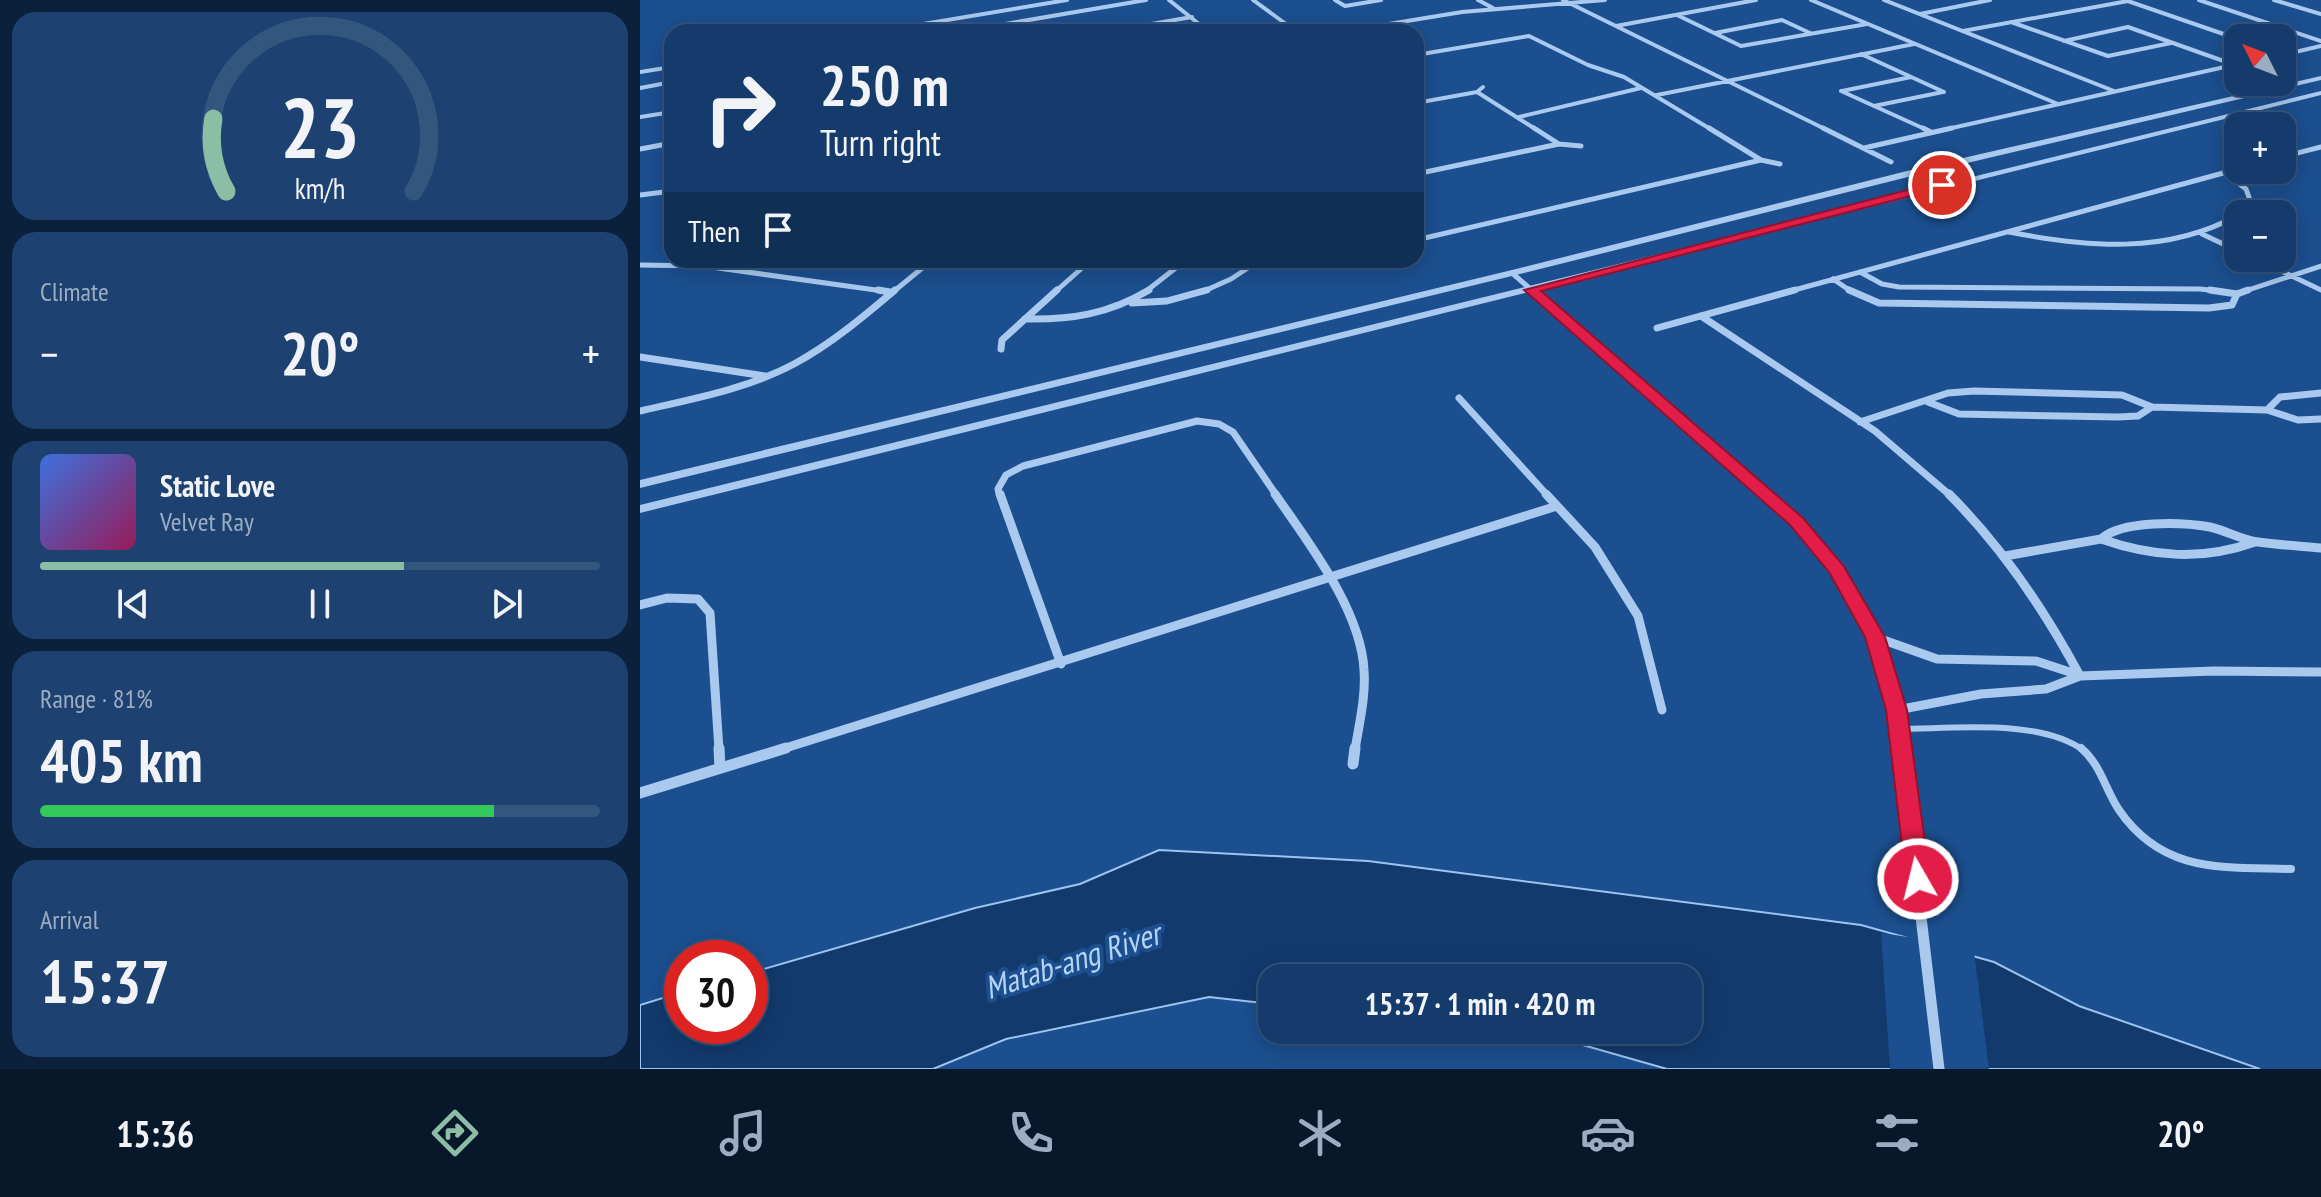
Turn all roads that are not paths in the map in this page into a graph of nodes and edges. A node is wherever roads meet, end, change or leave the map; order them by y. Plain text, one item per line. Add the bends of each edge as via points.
1 (1067, 0) edge
2 (1146, 0) edge
3 (1169, 0) edge
4 (1253, 0) edge
5 (1335, 0) edge
6 (1381, 0) edge
7 (1478, 0) edge
8 (1563, 0) edge
9 (1605, 0) edge
10 (1756, 0) edge
11 (1811, 0) edge
12 (1884, 0) edge
13 (1958, 0) edge
14 (1990, 0) edge
15 (2199, 0) edge
16 (2274, 0) edge
17 (2126, 1) edge
18 (1969, 4) junction
19 (1573, 5) junction
20 (1494, 9) junction
21 (2321, 12) edge
22 (1919, 14) junction
23 (1677, 15) junction
24 (1192, 17) junction
25 (2011, 22) junction
26 (923, 24) edge
27 (1010, 24) edge
28 (1151, 24) edge
29 (1200, 24) edge
30 (1286, 24) edge
31 (1394, 24) edge
32 (1867, 24) junction
33 (1615, 27) junction
34 (1963, 31) junction
35 (1715, 33) junction
36 (1810, 33) junction
37 (2224, 34) edge
38 (2064, 41) junction
39 (2172, 43) junction
40 (2321, 43) edge
41 (1915, 44) junction
42 (2296, 51) edge
43 (1424, 54) edge
44 (1860, 54) junction
45 (2224, 60) edge
46 (2224, 67) edge
47 (664, 68) edge
48 (640, 72) edge
49 (1912, 77) junction
50 (2321, 78) edge
51 (1727, 80) junction
52 (664, 84) edge
53 (1483, 87) dead end
54 (640, 88) edge
55 (1641, 88) junction
56 (1477, 92) junction
57 (2116, 92) junction
58 (2321, 93) edge
59 (1656, 95) junction
60 (1424, 102) edge
61 (2059, 105) junction
62 (1874, 106) junction
63 (664, 113) edge
64 (640, 117) edge
65 (1519, 117) junction
66 (1932, 133) junction
67 (664, 144) edge
68 (1559, 144) junction
69 (1581, 146) dead end
70 (2321, 147) edge
71 (1864, 148) junction
72 (640, 149) edge
73 (2296, 153) edge
74 (1761, 160) junction
75 (1891, 162) dead end
76 (1780, 164) dead end
77 (1424, 172) edge
78 (2224, 173) edge
79 (664, 192) edge
80 (640, 195) edge
81 (2224, 222) edge
82 (2008, 231) junction
83 (2202, 234) junction
84 (1424, 238) edge
85 (2224, 244) edge
86 (640, 265) edge
87 (664, 265) edge
88 (2321, 266) edge
89 (718, 268) edge
90 (922, 268) edge
91 (1082, 268) edge
92 (1178, 268) edge
93 (1249, 268) edge
94 (1860, 272) junction
95 (2284, 272) edge
96 (1512, 273) junction
97 (2290, 275) junction
98 (1833, 279) junction
99 (1531, 290) junction
100 (2321, 290) edge
101 (890, 292) junction
102 (2237, 294) junction
103 (1131, 303) junction
104 (1701, 316) junction
105 (1025, 319) junction
106 (1657, 328) dead end
107 (1001, 349) dead end
108 (640, 357) edge
109 (766, 376) junction
110 (2321, 393) edge
111 (1459, 398) dead end
112 (1928, 402) junction
113 (2152, 407) junction
114 (2267, 410) junction
115 (640, 411) edge
116 (2321, 419) edge
117 (1860, 422) junction
118 (640, 484) edge
119 (1557, 506) junction
120 (640, 509) edge
121 (2101, 539) junction
122 (2255, 542) junction
123 (2321, 548) edge
124 (2005, 556) junction
125 (1329, 579) junction
126 (640, 605) edge
127 (1875, 637) junction
128 (1061, 664) junction
129 (2321, 672) edge
130 (2080, 676) junction
131 (1662, 710) dead end
132 (1897, 710) junction
133 (1898, 729) junction
134 (1353, 764) dead end
135 (720, 768) junction
136 (640, 793) edge
137 (2291, 869) dead end
138 (1939, 1069) edge

1 - 26 street
2 - 27 street
3 - 24 street
4 - 30 street
5 - 6 street via 1345,6
7 - 20 street
8 - 19 street
9 - 19 street
10 - 23 street
11 - 32 street
12 - 22 street
13 - 18 street
14 - 18 street
15 - 40 street
16 - 21 street
17 - 25 street
17 - 37 street
18 - 22 street
19 - 20 street
19 - 33 street
20 - 31 street
22 - 34 street
23 - 33 street
23 - 35 street
24 - 28 street
24 - 29 street
25 - 34 street
25 - 38 street
32 - 36 street
32 - 41 street
33 - 51 street
34 - 57 street
35 - 36 street via 1782,20
35 - 36 street via 1741,46
38 - 39 street via 2108,56
38 - 39 street via 2128,27
39 - 45 street
40 - 42 street
41 - 44 street
41 - 61 street
43 - 55 street via 1529,36
44 - 49 street
44 - 51 street
46 - 57 street
47 - 48 street
49 - 62 street via 1944,92
49 - 62 street via 1841,91
50 - 96 street
51 - 59 street
51 - 71 street
52 - 54 street
53 - 56 street
55 - 59 street
55 - 65 street
56 - 60 street
56 - 65 street
57 - 61 street
58 - 99 street
59 - 74 street
61 - 66 street
62 - 66 street
63 - 64 street
65 - 68 street
66 - 71 street
67 - 72 street
68 - 69 street
68 - 77 street
70 - 73 street
71 - 75 street
74 - 76 street
74 - 84 street
78 - 82 street
79 - 80 street
81 - 83 street
82 - 83 street via 2056,241 2115,244
82 - 94 street
83 - 85 street
86 - 87 street
88 - 97 street
89 - 101 street
90 - 101 street
91 - 105 street
92 - 103 street
93 - 103 street via 1208,291
94 - 98 street
94 - 102 street via 1899,287 2200,289
95 - 97 street
96 - 99 street
96 - 118 street
97 - 100 street
97 - 102 street
98 - 102 street via 1879,303 2209,308 2232,305
98 - 104 street
99 - 120 street
99 - 127 street via 1796,521 1836,569
101 - 109 street via 818,350
103 - 105 street via 1052,320
104 - 106 street
104 - 117 street
105 - 107 street via 1002,340
108 - 109 street
109 - 115 street
110 - 114 street via 2280,397
111 - 119 street
112 - 113 street via 1948,393 1974,391 2122,395
112 - 113 street via 1959,414 2128,416
112 - 117 street
113 - 114 street
114 - 116 street via 2298,420
117 - 124 street via 1964,508
119 - 125 street
119 - 131 street via 1595,547 1638,616
121 - 122 street via 2151,555 2217,555
121 - 122 street via 2123,526 2156,525 2209,527
121 - 124 street
122 - 123 street
124 - 130 street
125 - 128 street
125 - 128 street via 1233,432 1219,424 1197,421 1023,466 1006,475 998,489
125 - 134 street via 1356,632 1364,669
126 - 135 street via 667,598 698,599 710,613
127 - 130 street via 1937,659 2036,661
127 - 132 street
128 - 135 street
129 - 130 street
130 - 132 street via 2046,689 1981,694
132 - 133 street
133 - 137 lane via 2025,732 2065,739 2093,756 2117,807 2135,828 2189,864
133 - 138 street
135 - 136 street

